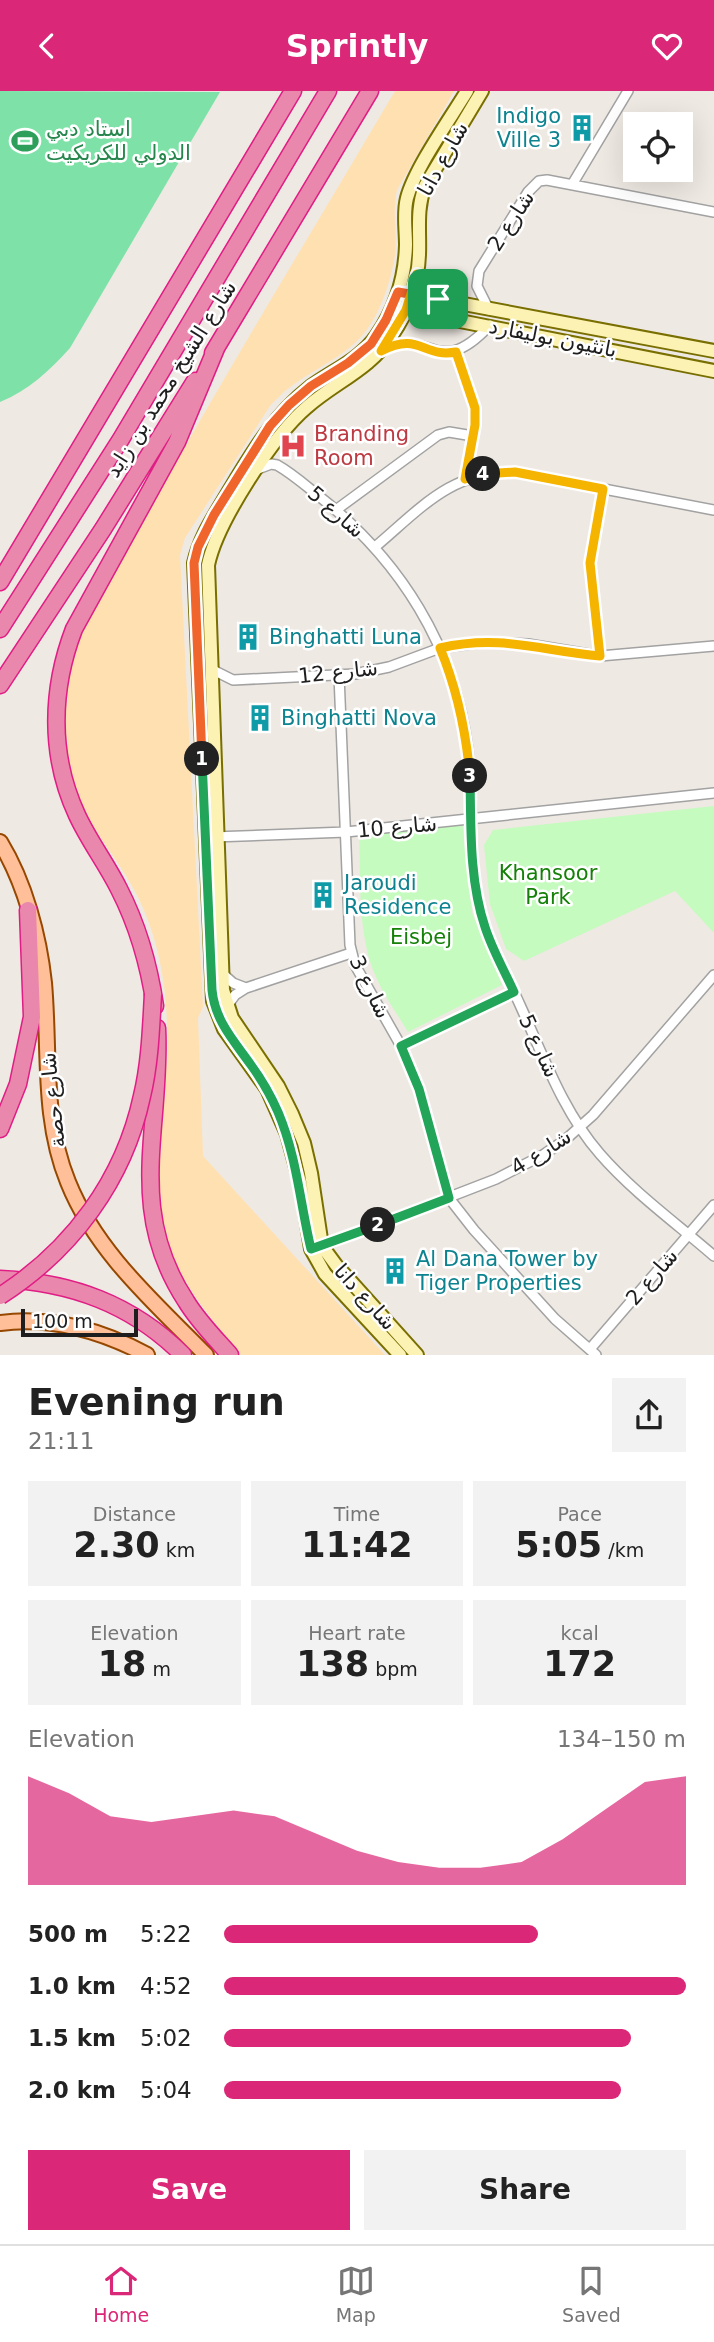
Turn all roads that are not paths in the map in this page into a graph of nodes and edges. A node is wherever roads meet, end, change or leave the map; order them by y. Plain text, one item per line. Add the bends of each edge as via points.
1 (293, 91) edge
2 (328, 91) edge
3 (370, 91) edge
4 (467, 91) edge
5 (482, 91) edge
6 (628, 91) edge
7 (573, 183) junction
8 (714, 212) edge
9 (417, 274) junction
10 (398, 292) junction
11 (412, 294) junction
12 (438, 299) junction
13 (392, 307) junction
14 (406, 310) junction
15 (489, 310) junction
16 (490, 325) junction
17 (217, 346) junction
18 (381, 351) junction
19 (714, 351) edge
20 (456, 352) junction
21 (714, 365) edge
22 (698, 367) junction
23 (714, 370) edge
24 (472, 436) junction
25 (274, 443) junction
26 (258, 469) junction
27 (284, 469) junction
28 (465, 479) junction
29 (603, 489) junction
30 (49, 498) junction
31 (336, 510) junction
32 (714, 510) edge
33 (374, 547) junction
34 (0, 564) edge
35 (0, 582) edge
36 (0, 629) edge
37 (714, 646) edge
38 (440, 648) junction
39 (600, 656) junction
40 (211, 669) junction
41 (339, 675) junction
42 (233, 680) junction
43 (0, 685) edge
44 (212, 695) junction
45 (714, 793) edge
46 (471, 821) junction
47 (346, 832) junction
48 (205, 837) junction
49 (219, 838) junction
50 (0, 842) edge
51 (28, 910) junction
52 (351, 953) junction
53 (223, 974) junction
54 (714, 975) edge
55 (246, 988) junction
56 (514, 992) junction
57 (153, 995) junction
58 (227, 1006) junction
59 (401, 1046) junction
60 (580, 1127) junction
61 (0, 1129) edge
62 (449, 1198) junction
63 (714, 1205) edge
64 (689, 1234) junction
65 (317, 1248) junction
66 (714, 1256) edge
67 (0, 1279) edge
68 (0, 1296) edge
69 (0, 1323) edge
70 (593, 1352) edge
71 (147, 1355) edge
72 (183, 1355) edge
73 (206, 1355) edge
74 (230, 1355) edge
75 (400, 1355) edge
76 (417, 1355) edge

1 - 30 highway
2 - 36 highway, شارع الشيخ محمد بن زايد via 102,470
3 - 17 highway, شارع الشيخ محمد بن زايد
4 - 10 street, شارع دانا via 409,191
5 - 9 street, شارع دانا via 420,199
6 - 7 street
7 - 8 street, شارع 2
7 - 15 street, شارع 2 via 539,181 528,192 479,271 480,294
9 - 11 street, شارع دانا
9 - 12 street via 425,289
10 - 11 street, بانثيون بوليفارد
10 - 13 street, شارع دانا
11 - 12 street, بانثيون بوليفارد
11 - 14 street, شارع دانا
12 - 15 street, بانثيون بوليفارد
13 - 14 street, بانثيون بوليفارد
13 - 48 street, شارع دانا via 371,344 311,386 270,426 198,547 194,563
14 - 16 street, بانثيون بوليفارد
14 - 18 street, شارع دانا
15 - 19 street, بانثيون بوليفارد
16 - 20 street
16 - 22 street, بانثيون بوليفارد
17 - 43 highway, شارع الشيخ محمد بن زايد
17 - 57 highway via 177,442 74,628 57,690 57,743 68,795 127,906
18 - 20 street via 404,342 442,353
18 - 25 street, شارع دانا via 306,408
20 - 24 street via 474,400
21 - 22 street
22 - 23 street, بانثيون بوليفارد
24 - 28 street
24 - 31 street via 438,435
25 - 26 street, شارع دانا
25 - 27 street
26 - 27 street via 271,464
26 - 40 street, شارع دانا via 211,550 207,580
27 - 31 street, شارع 5
28 - 29 street via 515,472
28 - 33 street via 443,491
29 - 32 street
29 - 39 street via 590,563
30 - 34 highway
30 - 35 highway
31 - 33 street, شارع 5
33 - 38 street, شارع 5 via 411,594
37 - 39 street, شارع 12
38 - 39 street, شارع 12 via 514,643
38 - 41 street, شارع 12 via 389,667
38 - 46 street, شارع 5 via 464,727
40 - 42 street, شارع 12
40 - 44 street, شارع دانا
41 - 42 street, شارع 12
41 - 47 street, شارع 3
42 - 44 street
44 - 49 street, شارع دانا
45 - 46 street, شارع 10
46 - 47 street, شارع 10
46 - 56 street, شارع 5 via 480,912
47 - 49 street, شارع 10
47 - 52 street, شارع 3
48 - 49 street, شارع 10
48 - 65 street, شارع دانا via 213,1001 224,1029 267,1089 287,1134
49 - 53 street, شارع دانا
50 - 51 main road, شارع حصة
51 - 61 highway via 32,1017 18,1084
51 - 73 main road, شارع حصة via 44,983 52,1129 67,1181 106,1250
52 - 55 street
52 - 59 street, شارع 3
53 - 55 street
53 - 58 street, شارع دانا
54 - 60 street, شارع 4
55 - 58 street
56 - 59 street
56 - 60 street, شارع 5
57 - 68 highway, bridge via 143,1094 118,1167 91,1212 66,1241 38,1269
57 - 74 highway, bridge via 158,1050 149,1177 151,1214 176,1286
58 - 65 street, شارع دانا via 278,1086 304,1143
59 - 62 street, شارع 3 via 419,1089
60 - 62 street, شارع 4 via 520,1168
60 - 64 street, شارع 5 via 612,1167
62 - 65 street, شارع 4
62 - 70 street, شارع 3 via 555,1319
63 - 64 street, شارع 2
64 - 66 street, شارع 5
64 - 70 street, شارع 2
65 - 75 street, شارع دانا via 326,1274
65 - 76 street, شارع دانا
67 - 72 highway via 57,1285 108,1301 151,1327
69 - 71 main road via 75,1327 114,1338

